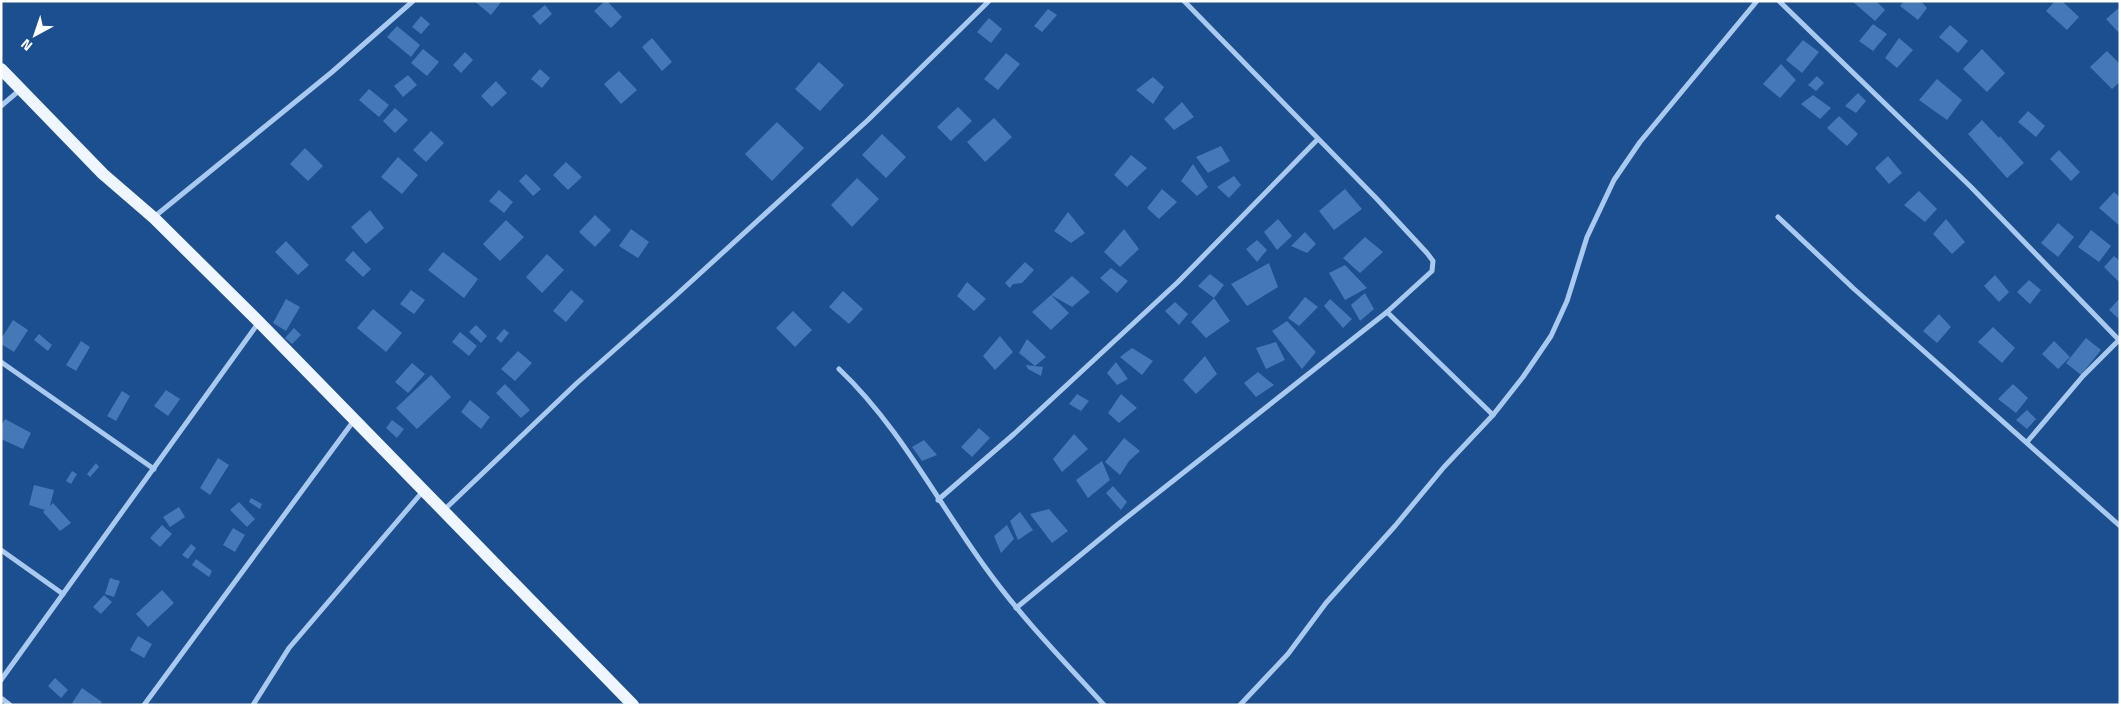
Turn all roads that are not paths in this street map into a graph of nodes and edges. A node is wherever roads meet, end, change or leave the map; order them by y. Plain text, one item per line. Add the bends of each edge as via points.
1 (413, 1) edge
2 (989, 1) edge
3 (1184, 1) edge
4 (1757, 1) edge
5 (1779, 1) edge
6 (1, 69) edge
7 (21, 89) junction
8 (1, 106) edge
9 (1317, 140) junction
10 (1778, 217) dead end
11 (154, 218) junction
12 (1388, 312) junction
13 (259, 322) junction
14 (2119, 340) edge
15 (1, 362) edge
16 (839, 369) dead end
17 (1493, 415) junction
18 (355, 419) junction
19 (2026, 442) junction
20 (154, 469) junction
21 (425, 489) junction
22 (938, 500) junction
23 (444, 510) junction
24 (2120, 526) edge
25 (1, 550) edge
26 (63, 594) junction
27 (1016, 608) junction
28 (1, 680) edge
29 (1, 698) edge
30 (256, 704) edge
31 (10, 705) edge
32 (144, 705) edge
33 (633, 705) edge
34 (1104, 705) edge
35 (1240, 705) edge

1 - 11 street
2 - 23 street via 868,120 577,383
3 - 9 street
4 - 17 street via 1640,142 1614,180 1587,237 1567,301 1550,336 1524,377
5 - 14 street via 1972,187
6 - 7 main road
7 - 8 street
7 - 11 main road via 103,174
9 - 12 street via 1433,261 1432,271
9 - 22 street via 1178,282
10 - 19 street via 1852,288
11 - 13 main road
12 - 17 street
12 - 27 street
13 - 18 main road
13 - 20 street
14 - 19 street
15 - 20 street
16 - 22 street via 882,415
17 - 35 street via 1444,467 1326,603 1288,654
18 - 21 main road
18 - 32 street
19 - 24 street
20 - 26 street
21 - 23 main road
21 - 30 street via 289,648
22 - 27 street
23 - 33 main road
25 - 26 street
26 - 28 street
27 - 34 street
29 - 31 street

